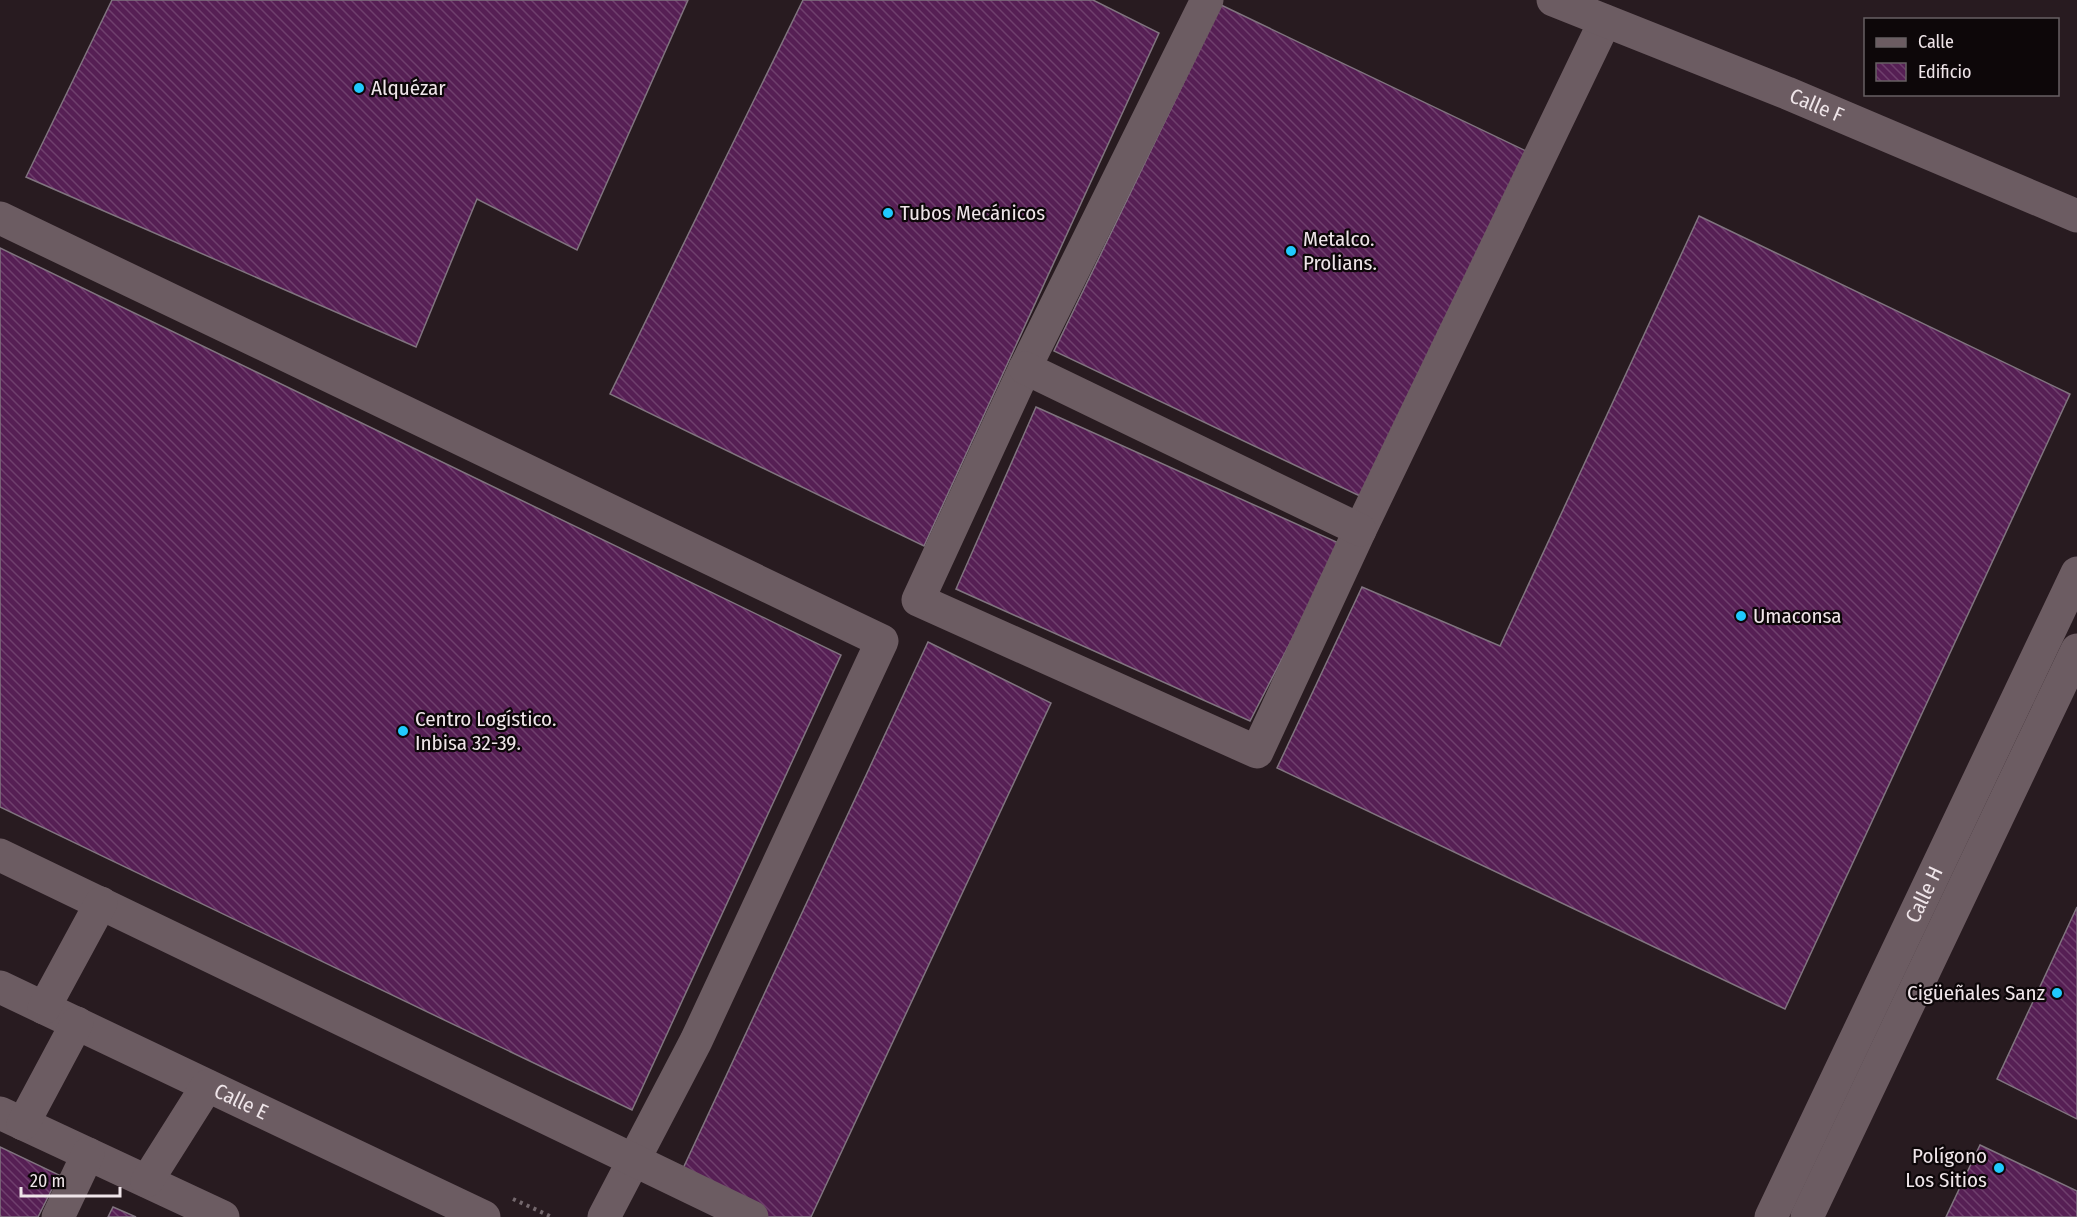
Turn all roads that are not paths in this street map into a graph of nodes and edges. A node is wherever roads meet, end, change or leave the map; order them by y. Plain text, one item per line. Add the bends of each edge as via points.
1 (1207, 0) edge
2 (1553, 0) edge
3 (1605, 21) junction
4 (2077, 216) edge
5 (0, 218) edge
6 (1025, 368) junction
7 (1360, 530) junction
8 (2077, 573) edge
9 (2077, 650) edge
10 (0, 855) edge
11 (102, 903) junction
12 (0, 987) edge
13 (44, 1008) junction
14 (77, 1023) junction
15 (207, 1086) junction
16 (12, 1119) edge
17 (88, 1154) junction
18 (635, 1159) junction
19 (147, 1181) junction
20 (58, 1217) edge
21 (223, 1217) edge
22 (484, 1217) edge
23 (604, 1217) edge
24 (752, 1217) edge
25 (1771, 1217) edge
26 (1807, 1217) edge

1 - 6 street
2 - 3 street, Calle F
3 - 4 street, Calle F
3 - 7 street
5 - 18 street via 882,641 696,1041
6 - 7 street
6 - 7 street via 918,600 1257,752
8 - 25 street, Calle H
9 - 26 street, Calle H
10 - 11 street
11 - 13 street
11 - 18 street
12 - 13 street, Calle E
13 - 14 street, Calle E
14 - 15 street, Calle E
14 - 16 street
15 - 19 street
15 - 22 street, Calle E
16 - 17 street
17 - 19 street
17 - 20 street
18 - 23 street
18 - 24 street
19 - 21 street

